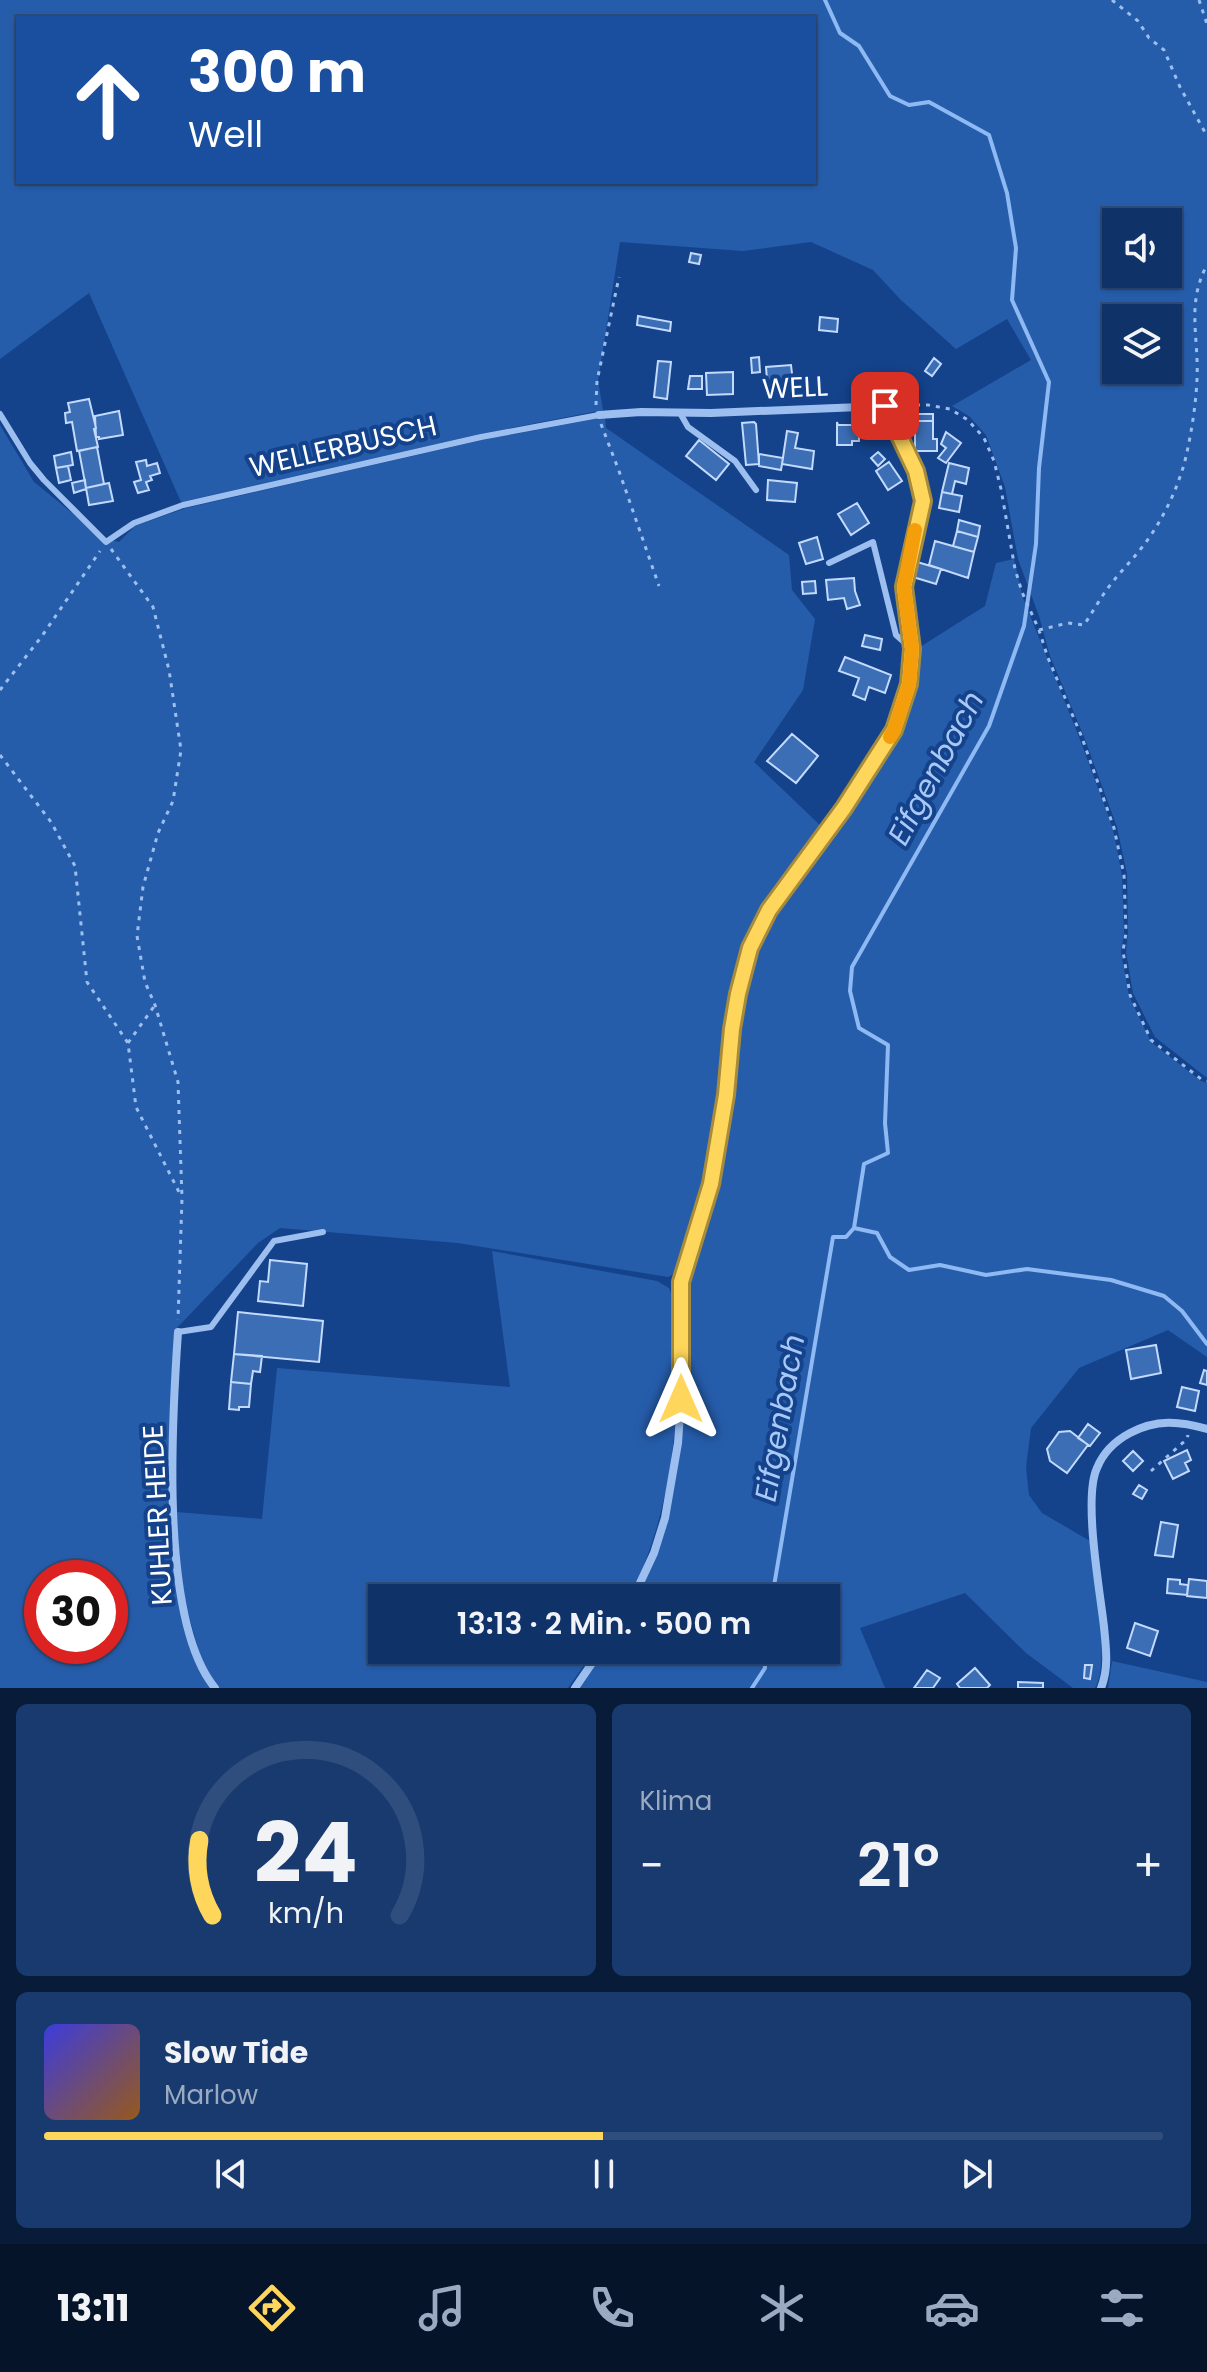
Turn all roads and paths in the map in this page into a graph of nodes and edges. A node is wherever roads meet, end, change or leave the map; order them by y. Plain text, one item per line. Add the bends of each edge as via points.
1 (1112, 0) edge
2 (1199, 0) edge
3 (1207, 24) edge
4 (1207, 136) edge
5 (1207, 265) edge
6 (619, 277) dead end
7 (885, 406) junction
8 (680, 413) junction
9 (0, 414) edge
10 (599, 415) junction
11 (756, 490) dead end
12 (106, 542) junction
13 (829, 563) dead end
14 (659, 586) dead end
15 (1039, 630) junction
16 (912, 649) junction
17 (0, 690) edge
18 (0, 755) edge
19 (155, 1005) junction
20 (128, 1043) junction
21 (1207, 1081) edge
22 (182, 1198) junction
23 (323, 1232) dead end
24 (178, 1332) junction
25 (1190, 1424) junction
26 (1207, 1429) edge
27 (1151, 1471) dead end
28 (640, 1584) edge
29 (591, 1664) edge
30 (215, 1688) edge
31 (575, 1688) edge
32 (1101, 1688) edge

1 - 4 path via 1164,50
2 - 3 path
5 - 15 path via 1194,306 1197,380 1192,423 1186,455 1160,520 1084,625
6 - 10 path via 595,390
7 - 8 street, WELL
7 - 15 path via 950,409 984,438 1001,489 1015,569
7 - 16 street via 916,471 923,501 904,587
8 - 10 street, WELL
8 - 11 lane via 688,427 735,461
9 - 12 lane via 44,480
10 - 12 lane, WELLERBUSCH via 183,505 134,523
10 - 14 path
12 - 17 path
12 - 19 path via 153,607 181,750 173,801 143,887 137,936
13 - 16 lane via 873,542 896,635
15 - 21 path via 1114,828 1124,875 1123,951 1130,995 1151,1040
16 - 28 street via 909,684 894,730 769,910 750,948 732,1029 711,1184 681,1282 681,1399 665,1518
18 - 20 path via 51,822 75,866 87,982
19 - 20 path
19 - 22 path via 178,1082
20 - 22 path via 136,1107
22 - 24 path
23 - 24 lane via 274,1241 211,1327
24 - 30 street, KUHLER HEIDE via 173,1462 180,1591 202,1671
25 - 26 street
25 - 27 path via 1187,1439
25 - 32 street via 1144,1426 1120,1438 1096,1469 1091,1499 1107,1661
29 - 31 street

